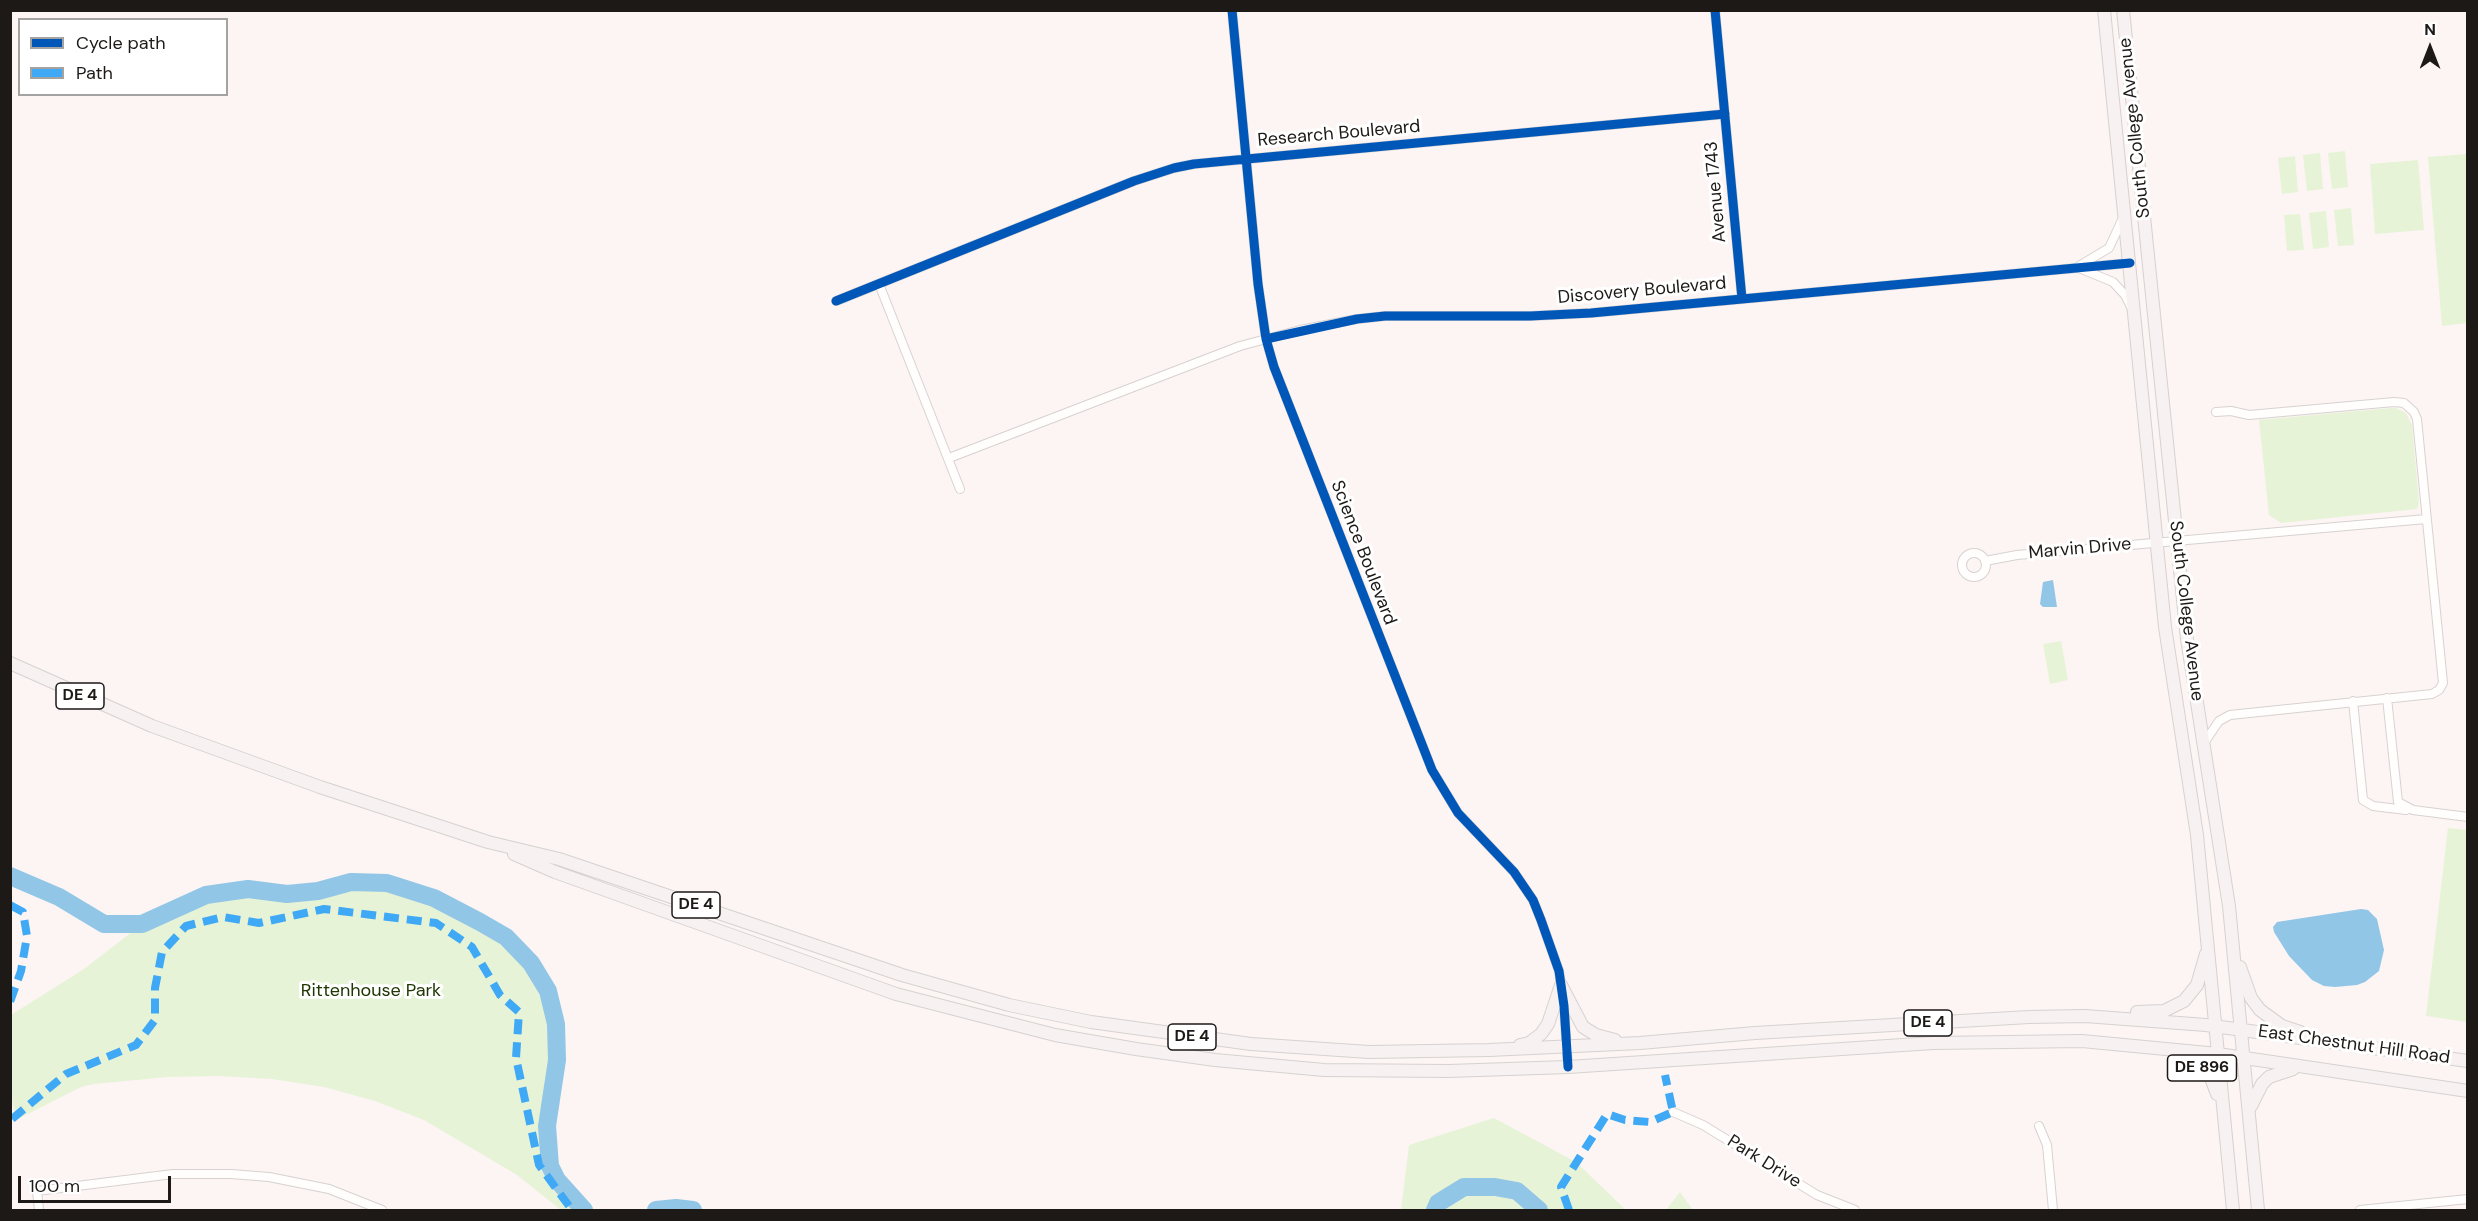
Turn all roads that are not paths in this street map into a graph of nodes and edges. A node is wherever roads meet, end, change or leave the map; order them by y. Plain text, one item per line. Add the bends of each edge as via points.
1 (1232, 10) edge
2 (1715, 10) edge
3 (2104, 10) edge
4 (2123, 10) edge
5 (1725, 114) junction
6 (1246, 160) junction
7 (2125, 213) junction
8 (2130, 262) junction
9 (2076, 267) junction
10 (879, 284) junction
11 (1742, 299) junction
12 (836, 301) dead end
13 (2135, 317) junction
14 (1266, 339) junction
15 (2216, 412) dead end
16 (949, 458) junction
17 (960, 489) dead end
18 (2426, 519) junction
19 (2176, 541) junction
20 (2157, 542) junction
21 (1985, 561) dead end
22 (10, 663) edge
23 (2387, 698) junction
24 (2353, 701) junction
25 (2204, 743) junction
26 (2413, 810) junction
27 (2468, 817) edge
28 (488, 842) junction
29 (2208, 947) junction
30 (2233, 949) junction
31 (1561, 985) junction
32 (2085, 1016) junction
33 (2215, 1026) junction
34 (2241, 1029) junction
35 (2331, 1042) junction
36 (1640, 1043) junction
37 (1567, 1046) junction
38 (2154, 1047) junction
39 (1489, 1050) junction
40 (2218, 1054) junction
41 (2245, 1058) junction
42 (2468, 1060) edge
43 (1568, 1067) junction
44 (2301, 1067) junction
45 (2468, 1091) edge
46 (2249, 1110) junction
47 (1673, 1112) dead end
48 (2224, 1115) junction
49 (2039, 1126) dead end
50 (2468, 1199) edge
51 (1832, 1206) edge
52 (39, 1210) edge
53 (382, 1210) edge
54 (1855, 1210) edge
55 (2053, 1210) edge
56 (2233, 1210) edge
57 (2258, 1210) edge
58 (2360, 1210) edge

1 - 6 street, Science Boulevard
2 - 5 street, Avenue 1743
3 - 7 main road, South College Avenue
4 - 19 main road, South College Avenue
5 - 6 street, Research Boulevard
5 - 11 street, Avenue 1743
6 - 10 street, Research Boulevard via 1194,164 1151,175
6 - 14 street, Science Boulevard
7 - 8 main road, South College Avenue
7 - 9 street, Discovery Boulevard via 2109,248
8 - 9 street, Discovery Boulevard
8 - 13 main road, South College Avenue
9 - 11 street, Discovery Boulevard
9 - 13 street, Discovery Boulevard via 2113,282 2126,295
10 - 12 street, Research Boulevard
10 - 16 street
11 - 14 street, Discovery Boulevard via 1560,315 1385,316
13 - 20 main road, South College Avenue
14 - 16 street, Discovery Boulevard
14 - 31 street, Science Boulevard via 1301,440 1432,770 1458,813 1500,856 1533,900 1550,942
15 - 18 street via 2249,415 2404,403 2417,419
16 - 17 street
18 - 19 street, Marvin Drive
18 - 23 street via 2443,683 2432,694
19 - 20 street, Marvin Drive
19 - 25 main road, South College Avenue
20 - 21 street, Marvin Drive
20 - 29 main road, South College Avenue
22 - 28 main road, DE 4 via 152,726
23 - 24 street
23 - 26 street via 2398,802
24 - 25 street via 2230,715 2219,721
24 - 26 street via 2363,800 2373,806
25 - 30 main road, South College Avenue
26 - 27 street
28 - 39 main road, DE 4 via 559,859 902,975 1075,1019 1206,1039 1307,1048 1369,1052
28 - 43 main road, DE 4 via 555,873 896,994 1055,1035 1179,1056 1302,1068 1439,1072
29 - 32 main road via 2197,985 2175,1007
29 - 33 main road, South College Avenue
30 - 34 main road, South College Avenue
30 - 35 main road via 2251,998 2260,1010 2282,1026
31 - 36 main road via 1583,1027 1596,1035
31 - 37 street, Science Boulevard
31 - 39 main road via 1542,1034 1529,1043
32 - 33 main road, DE 4
32 - 36 main road, DE 4
33 - 34 main road, DE 4
33 - 40 main road, South College Avenue
34 - 35 main road, East Chestnut Hill Road / DE 4
34 - 41 main road, South College Avenue / DE 896
35 - 42 main road, East Chestnut Hill Road / DE 4
36 - 37 main road, DE 4
37 - 39 main road, DE 4
37 - 43 street, Science Boulevard
38 - 40 main road, DE 4
38 - 43 main road, DE 4 via 2082,1041 1987,1041
38 - 48 main road, DE 896 via 2196,1062 2211,1078
40 - 41 main road, East Chestnut Hill Road / DE 4
40 - 48 main road, South College Avenue
41 - 44 main road, East Chestnut Hill Road / DE 4
41 - 46 main road, South College Avenue / DE 896
44 - 45 main road, East Chestnut Hill Road / DE 4
44 - 46 main road via 2269,1077 2256,1092
46 - 57 main road, South College Avenue / DE 896
47 - 51 street, Park Drive via 1703,1125
48 - 56 main road, South College Avenue / DE 896
49 - 55 street via 2047,1144
50 - 58 street
51 - 54 street, Park Drive
52 - 53 street via 37,1191 173,1174 269,1177 329,1189

